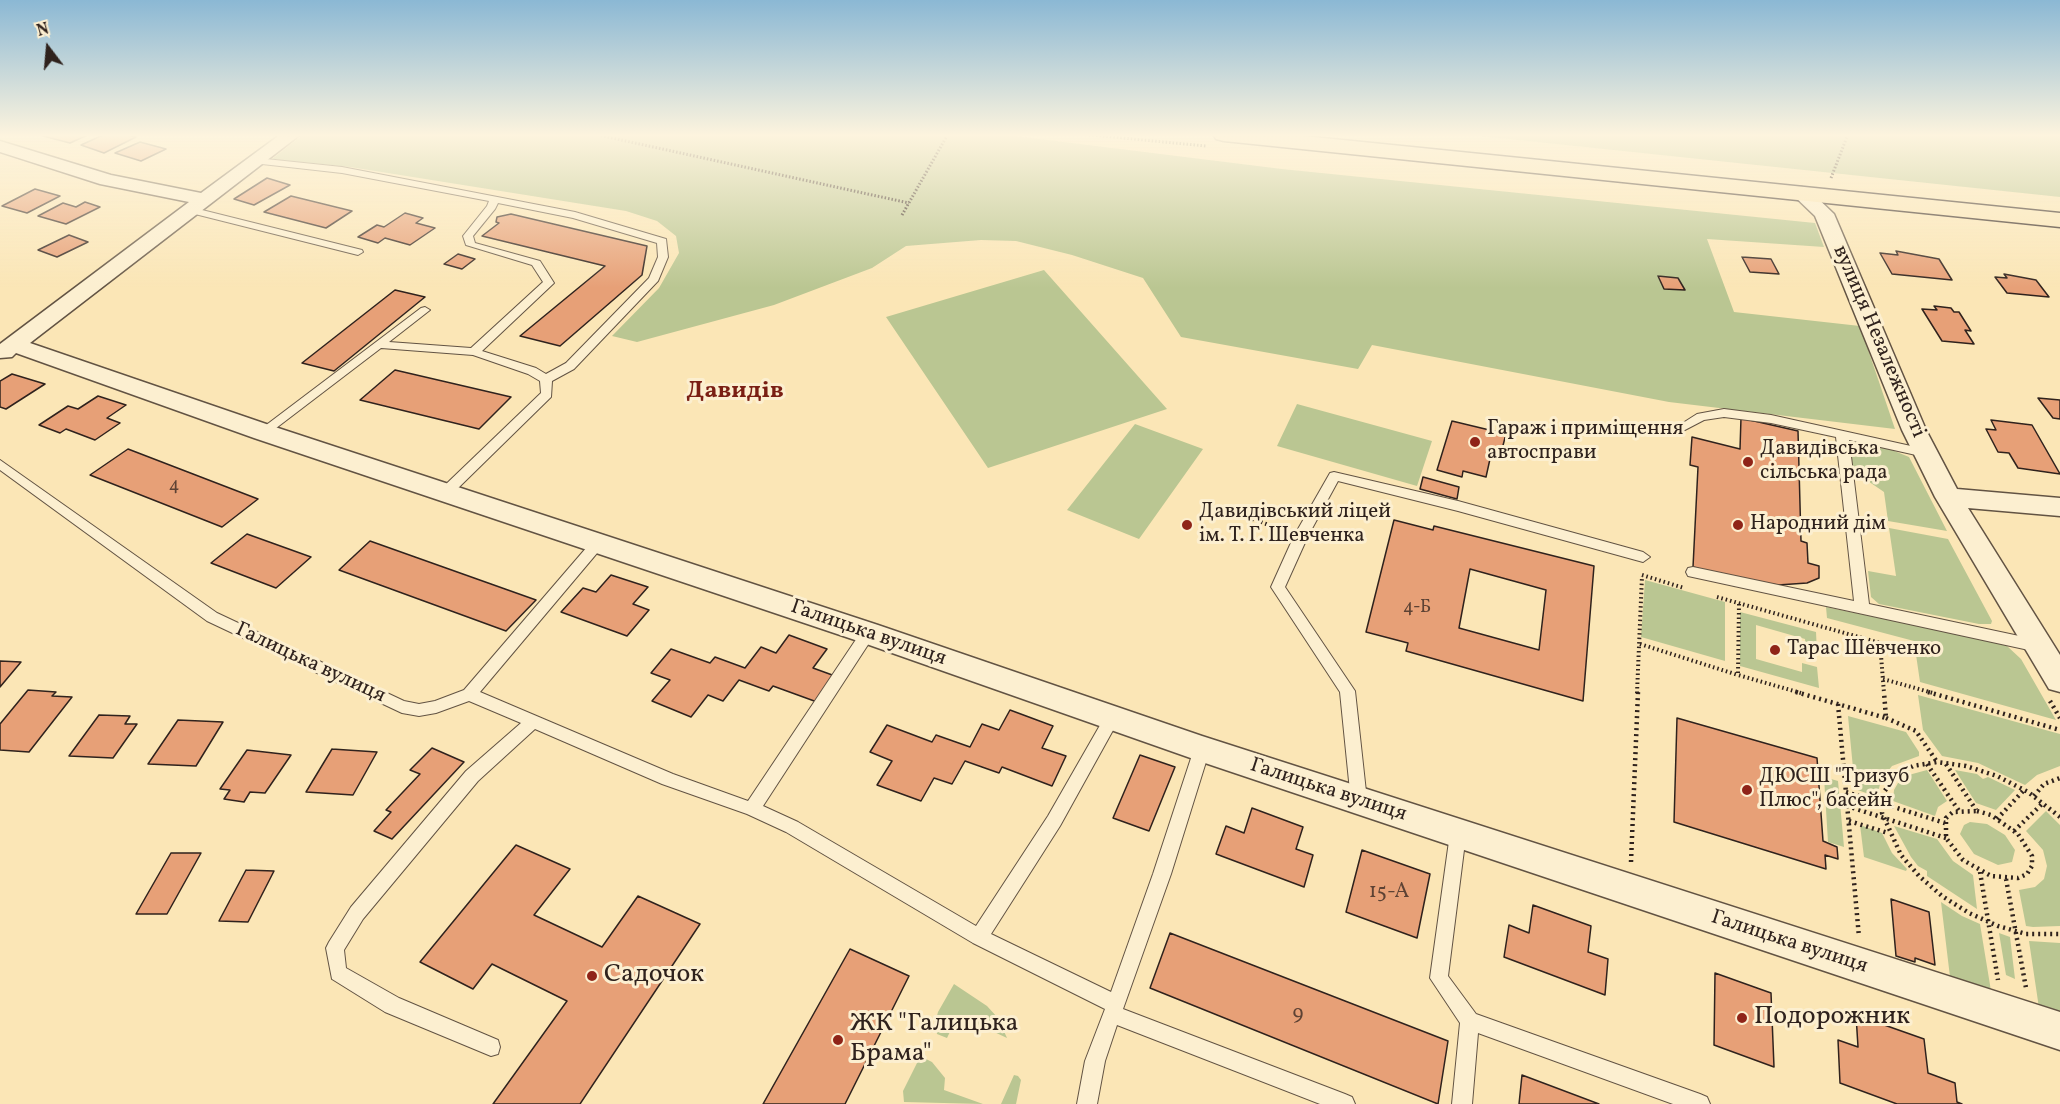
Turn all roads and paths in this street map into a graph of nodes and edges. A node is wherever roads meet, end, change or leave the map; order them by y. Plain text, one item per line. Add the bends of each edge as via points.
1 (127, 186) edge
2 (224, 186) edge
3 (423, 186) edge
4 (829, 186) edge
5 (919, 186) edge
6 (1710, 186) edge
7 (1818, 186) edge
8 (1812, 195) junction
9 (494, 199) junction
10 (909, 203) junction
11 (198, 205) junction
12 (902, 215) dead end
13 (2060, 220) edge
14 (358, 252) dead end
15 (425, 310) dead end
16 (381, 345) junction
17 (7, 350) edge
18 (474, 352) junction
19 (546, 379) junction
20 (1681, 428) dead end
21 (263, 432) junction
22 (1842, 435) junction
23 (1925, 453) junction
24 (0, 464) edge
25 (447, 491) junction
26 (1948, 497) junction
27 (2060, 507) edge
28 (1227, 510) dead end
29 (1301, 536) junction
30 (598, 543) junction
31 (1643, 557) joint
32 (1693, 572) dead end
33 (1862, 607) junction
34 (868, 633) junction
35 (1640, 644) junction
36 (2040, 647) junction
37 (1738, 675) junction
38 (1883, 679) junction
39 (2055, 689) edge
40 (469, 694) junction
41 (1838, 704) junction
42 (1112, 718) junction
43 (1886, 718) junction
44 (2060, 718) edge
45 (533, 722) junction
46 (2060, 730) edge
47 (1202, 749) junction
48 (1937, 762) junction
49 (1927, 764) junction
50 (1945, 764) junction
51 (2060, 778) edge
52 (2024, 790) junction
53 (1846, 792) junction
54 (2034, 796) junction
55 (1359, 801) junction
56 (2043, 803) junction
57 (1883, 804) junction
58 (1847, 806) junction
59 (752, 809) junction
60 (1959, 811) junction
61 (1977, 811) junction
62 (2060, 817) edge
63 (1884, 818) junction
64 (1997, 819) junction
65 (1849, 821) junction
66 (1945, 824) junction
67 (2014, 831) junction
68 (1889, 833) junction
69 (1458, 834) junction
70 (1946, 838) junction
71 (1631, 866) dead end
72 (1980, 871) junction
73 (2006, 879) junction
74 (1988, 922) junction
75 (2015, 931) junction
76 (2060, 934) edge
77 (979, 937) junction
78 (1860, 942) dead end
79 (1999, 984) dead end
80 (2027, 994) dead end
81 (1114, 1009) junction
82 (1470, 1022) junction
83 (2060, 1031) edge
84 (491, 1047) dead end
85 (1087, 1104) edge
86 (1345, 1104) edge
87 (1462, 1104) edge
88 (1700, 1104) edge

1 - 11 street
2 - 11 street, Галицька вулиця
3 - 9 lane
4 - 10 path
5 - 10 path
6 - 8 main road
7 - 8 path
8 - 13 main road
8 - 23 street, вулиця Незалежності via 1824,213
9 - 18 lane via 468,236 471,245 536,263 549,283
9 - 19 lane via 575,215 662,241 663,257 654,279 570,366
10 - 12 path
11 - 14 lane
11 - 17 street, Галицька вулиця
15 - 16 lane
16 - 18 lane
16 - 21 lane
17 - 21 street, Галицька вулиця
18 - 19 lane
19 - 25 lane via 547,394
20 - 22 lane via 1701,417 1724,413
21 - 25 street, Галицька вулиця
22 - 23 lane
22 - 33 lane
23 - 26 street, вулиця Незалежності
24 - 40 lane, Галицька вулиця via 212,617 402,708 436,708
25 - 30 street, Галицька вулиця
26 - 27 street
26 - 36 street, вулиця Незалежності
28 - 29 path
29 - 31 lane via 1334,477 1458,506
29 - 55 lane via 1278,587 1347,691
30 - 34 street, Галицька вулиця
30 - 40 lane, Галицька вулиця
31 - 35 path
32 - 33 lane
33 - 36 lane
34 - 42 street, Галицька вулиця
34 - 59 lane
35 - 37 path
35 - 71 path
36 - 39 street, вулиця Незалежності
37 - 38 path via 1739,604 1880,643
37 - 41 path
38 - 43 path
38 - 46 path
39 - 44 path
40 - 45 lane
41 - 43 path
41 - 53 path
42 - 47 street, Галицька вулиця
42 - 77 lane via 1054,821
43 - 48 path via 1916,731
45 - 59 lane via 668,779
45 - 84 lane via 472,776 357,913 335,948 338,973 392,1005
47 - 55 street, Галицька вулиця
47 - 81 lane
48 - 49 path
48 - 50 path
49 - 57 path via 1913,766 1895,776 1884,792
49 - 60 path
50 - 52 path via 1997,776
50 - 61 path
51 - 54 path via 2044,784
52 - 54 path
52 - 64 path
53 - 57 path
53 - 58 path
54 - 56 path
55 - 69 street, Галицька вулиця
56 - 62 path
56 - 67 path
57 - 63 path
57 - 66 path
58 - 63 path
58 - 65 path
59 - 77 lane via 792,828
60 - 61 path
60 - 66 path via 1946,818
61 - 64 path
63 - 68 path
63 - 70 path
64 - 67 path
65 - 68 path
65 - 78 path
66 - 70 path
67 - 73 path via 2026,844 2032,866 2027,874
68 - 74 path via 1900,855 1919,876 1942,896
69 - 82 lane via 1439,978
69 - 83 street, Галицька вулиця
70 - 72 path via 1963,860
72 - 73 path
72 - 74 path
73 - 75 path
74 - 75 path
74 - 79 path
75 - 76 path
75 - 80 path
77 - 81 lane
81 - 85 lane via 1095,1061
81 - 86 lane
82 - 87 lane
82 - 88 lane

